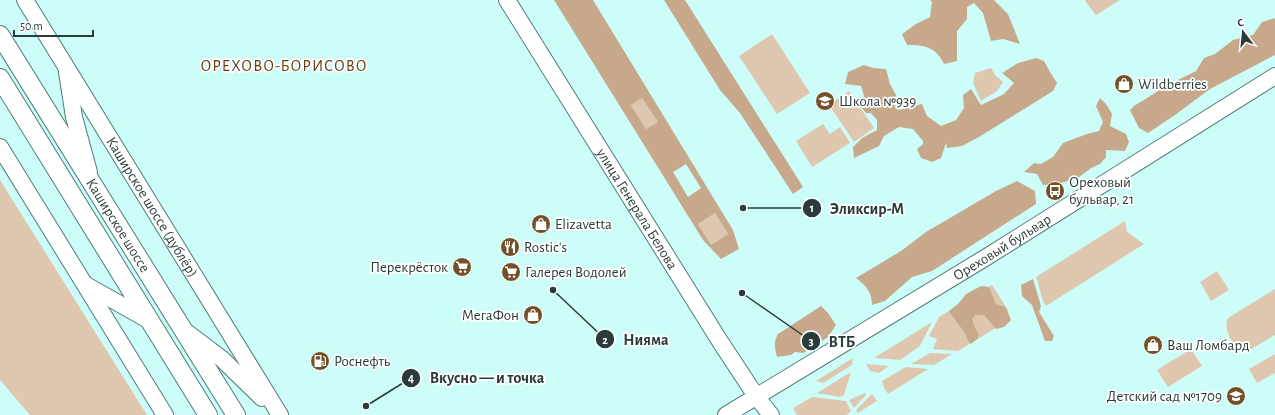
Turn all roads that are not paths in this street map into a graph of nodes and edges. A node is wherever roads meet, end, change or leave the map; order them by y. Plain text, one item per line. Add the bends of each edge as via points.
1 (25, 0) edge
2 (507, 0) edge
3 (0, 35) edge
4 (66, 66) junction
5 (1275, 76) edge
6 (0, 78) edge
7 (0, 147) edge
8 (92, 184) junction
9 (85, 284) junction
10 (150, 321) junction
11 (181, 328) junction
12 (756, 396) junction
13 (165, 415) edge
14 (208, 415) edge
15 (236, 415) edge
16 (280, 415) edge
17 (726, 415) edge
18 (771, 415) edge

1 - 4 main road, Каширское шоссе (дублёр)
2 - 12 main road, улица Генерала Белова
3 - 8 main road, Каширское шоссе
4 - 8 main road via 74,117
4 - 16 main road, Каширское шоссе (дублёр)
5 - 12 main road, Ореховый бульвар via 991,254
6 - 10 main road, Каширское шоссе
7 - 9 main road
8 - 11 main road, Каширское шоссе
9 - 10 main road
9 - 13 main road
10 - 14 main road, Каширское шоссе
11 - 15 main road, Каширское шоссе
11 - 16 main road via 222,359
12 - 17 main road, Ореховый бульвар
12 - 18 main road, улица Генерала Белова

